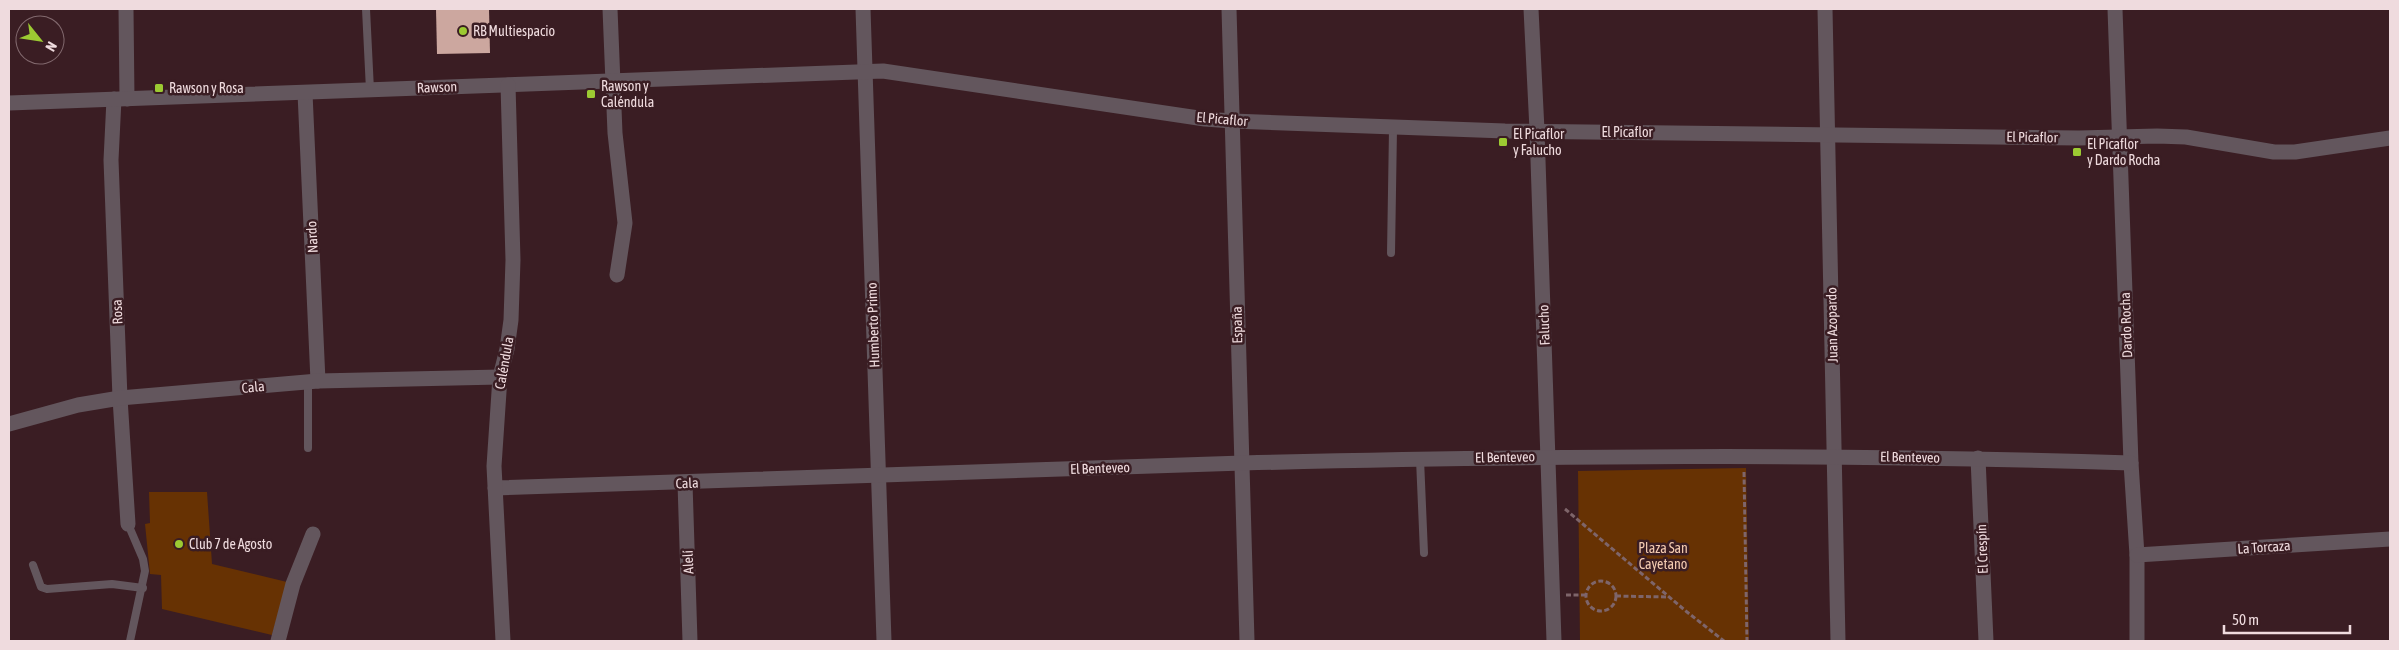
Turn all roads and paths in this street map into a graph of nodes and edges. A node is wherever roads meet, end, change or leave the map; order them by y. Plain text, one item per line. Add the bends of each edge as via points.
1 (126, 9) edge
2 (366, 9) edge
3 (610, 9) edge
4 (863, 9) edge
5 (1229, 9) edge
6 (1531, 9) edge
7 (1825, 9) edge
8 (2115, 9) edge
9 (864, 70) junction
10 (613, 80) junction
11 (508, 84) junction
12 (370, 90) junction
13 (305, 93) junction
14 (121, 99) junction
15 (9, 103) edge
16 (1232, 120) junction
17 (1393, 129) junction
18 (1538, 130) junction
19 (1828, 135) junction
20 (2119, 137) junction
21 (2390, 138) edge
22 (1391, 253) dead end
23 (617, 275) dead end
24 (500, 377) junction
25 (313, 382) junction
26 (120, 398) junction
27 (9, 424) edge
28 (308, 448) dead end
29 (1548, 456) junction
30 (1744, 456) junction
31 (1835, 456) junction
32 (1978, 458) junction
33 (1420, 459) junction
34 (1241, 463) junction
35 (2131, 463) junction
36 (878, 475) junction
37 (685, 483) junction
38 (495, 488) junction
39 (1549, 496) junction
40 (128, 524) joint
41 (313, 534) dead end
42 (2390, 539) edge
43 (1424, 553) dead end
44 (2137, 555) junction
45 (33, 565) dead end
46 (143, 588) junction
47 (1616, 596) junction
48 (1669, 597) junction
49 (130, 641) edge
50 (278, 641) edge
51 (502, 641) edge
52 (690, 641) edge
53 (884, 641) edge
54 (1247, 641) edge
55 (1554, 641) edge
56 (1724, 641) edge
57 (1747, 641) edge
58 (1838, 641) edge
59 (1986, 641) edge
60 (2137, 641) edge

1 - 14 street, Rosa
2 - 12 lane
3 - 10 street
4 - 9 street, Humberto Primo
5 - 16 street, España
6 - 18 street, Falucho
7 - 19 street, Juan Azopardo
8 - 20 street, Dardo Rocha
9 - 10 street, Rawson
9 - 16 street, El Picaflor via 898,72
9 - 36 street, Humberto Primo
10 - 11 street, Rawson
10 - 23 street via 625,223
11 - 12 street, Rawson
11 - 24 street, Caléndula via 513,260 511,320
12 - 13 street, Rawson
13 - 14 street, Rawson
13 - 25 street, Nardo
14 - 15 street, Rawson
14 - 26 street, Rosa via 111,160
16 - 17 street, El Picaflor
16 - 34 street, España
17 - 18 street, El Picaflor
17 - 22 lane
18 - 19 street, El Picaflor
18 - 29 street, Falucho
19 - 20 street, El Picaflor
19 - 31 street, Juan Azopardo
20 - 21 street, El Picaflor via 2186,138 2274,152 2295,152
20 - 35 street, Dardo Rocha
24 - 25 street, Cala
24 - 38 street, Caléndula
25 - 26 street, Cala
25 - 28 lane
26 - 27 street, Cala via 78,405
26 - 40 street, Rosa
29 - 30 street, El Benteveo
29 - 33 street, El Benteveo
29 - 39 street, Falucho
30 - 31 street, El Benteveo
30 - 57 path
31 - 32 street, El Benteveo
31 - 58 street, Juan Azopardo
32 - 35 street, El Benteveo
32 - 59 street, El Crespín
33 - 34 street, El Benteveo
33 - 43 lane
34 - 36 street, El Benteveo
34 - 54 street, España
35 - 44 street, Dardo Rocha
36 - 37 street, Cala
36 - 53 street, Humberto Primo
37 - 38 street, Cala
37 - 52 street, Alelí
38 - 51 street, Caléndula
39 - 48 path
39 - 55 street, Falucho
40 - 46 lane via 143,559
41 - 50 street via 293,584
42 - 44 street, La Torcaza
44 - 60 street, Dardo Rocha
45 - 46 lane via 41,587 47,589 112,584
46 - 49 lane
47 - 47 path via 1611,585 1601,581 1592,584 1586,593 1593,610 1603,611 1611,607
47 - 48 path
48 - 56 path

